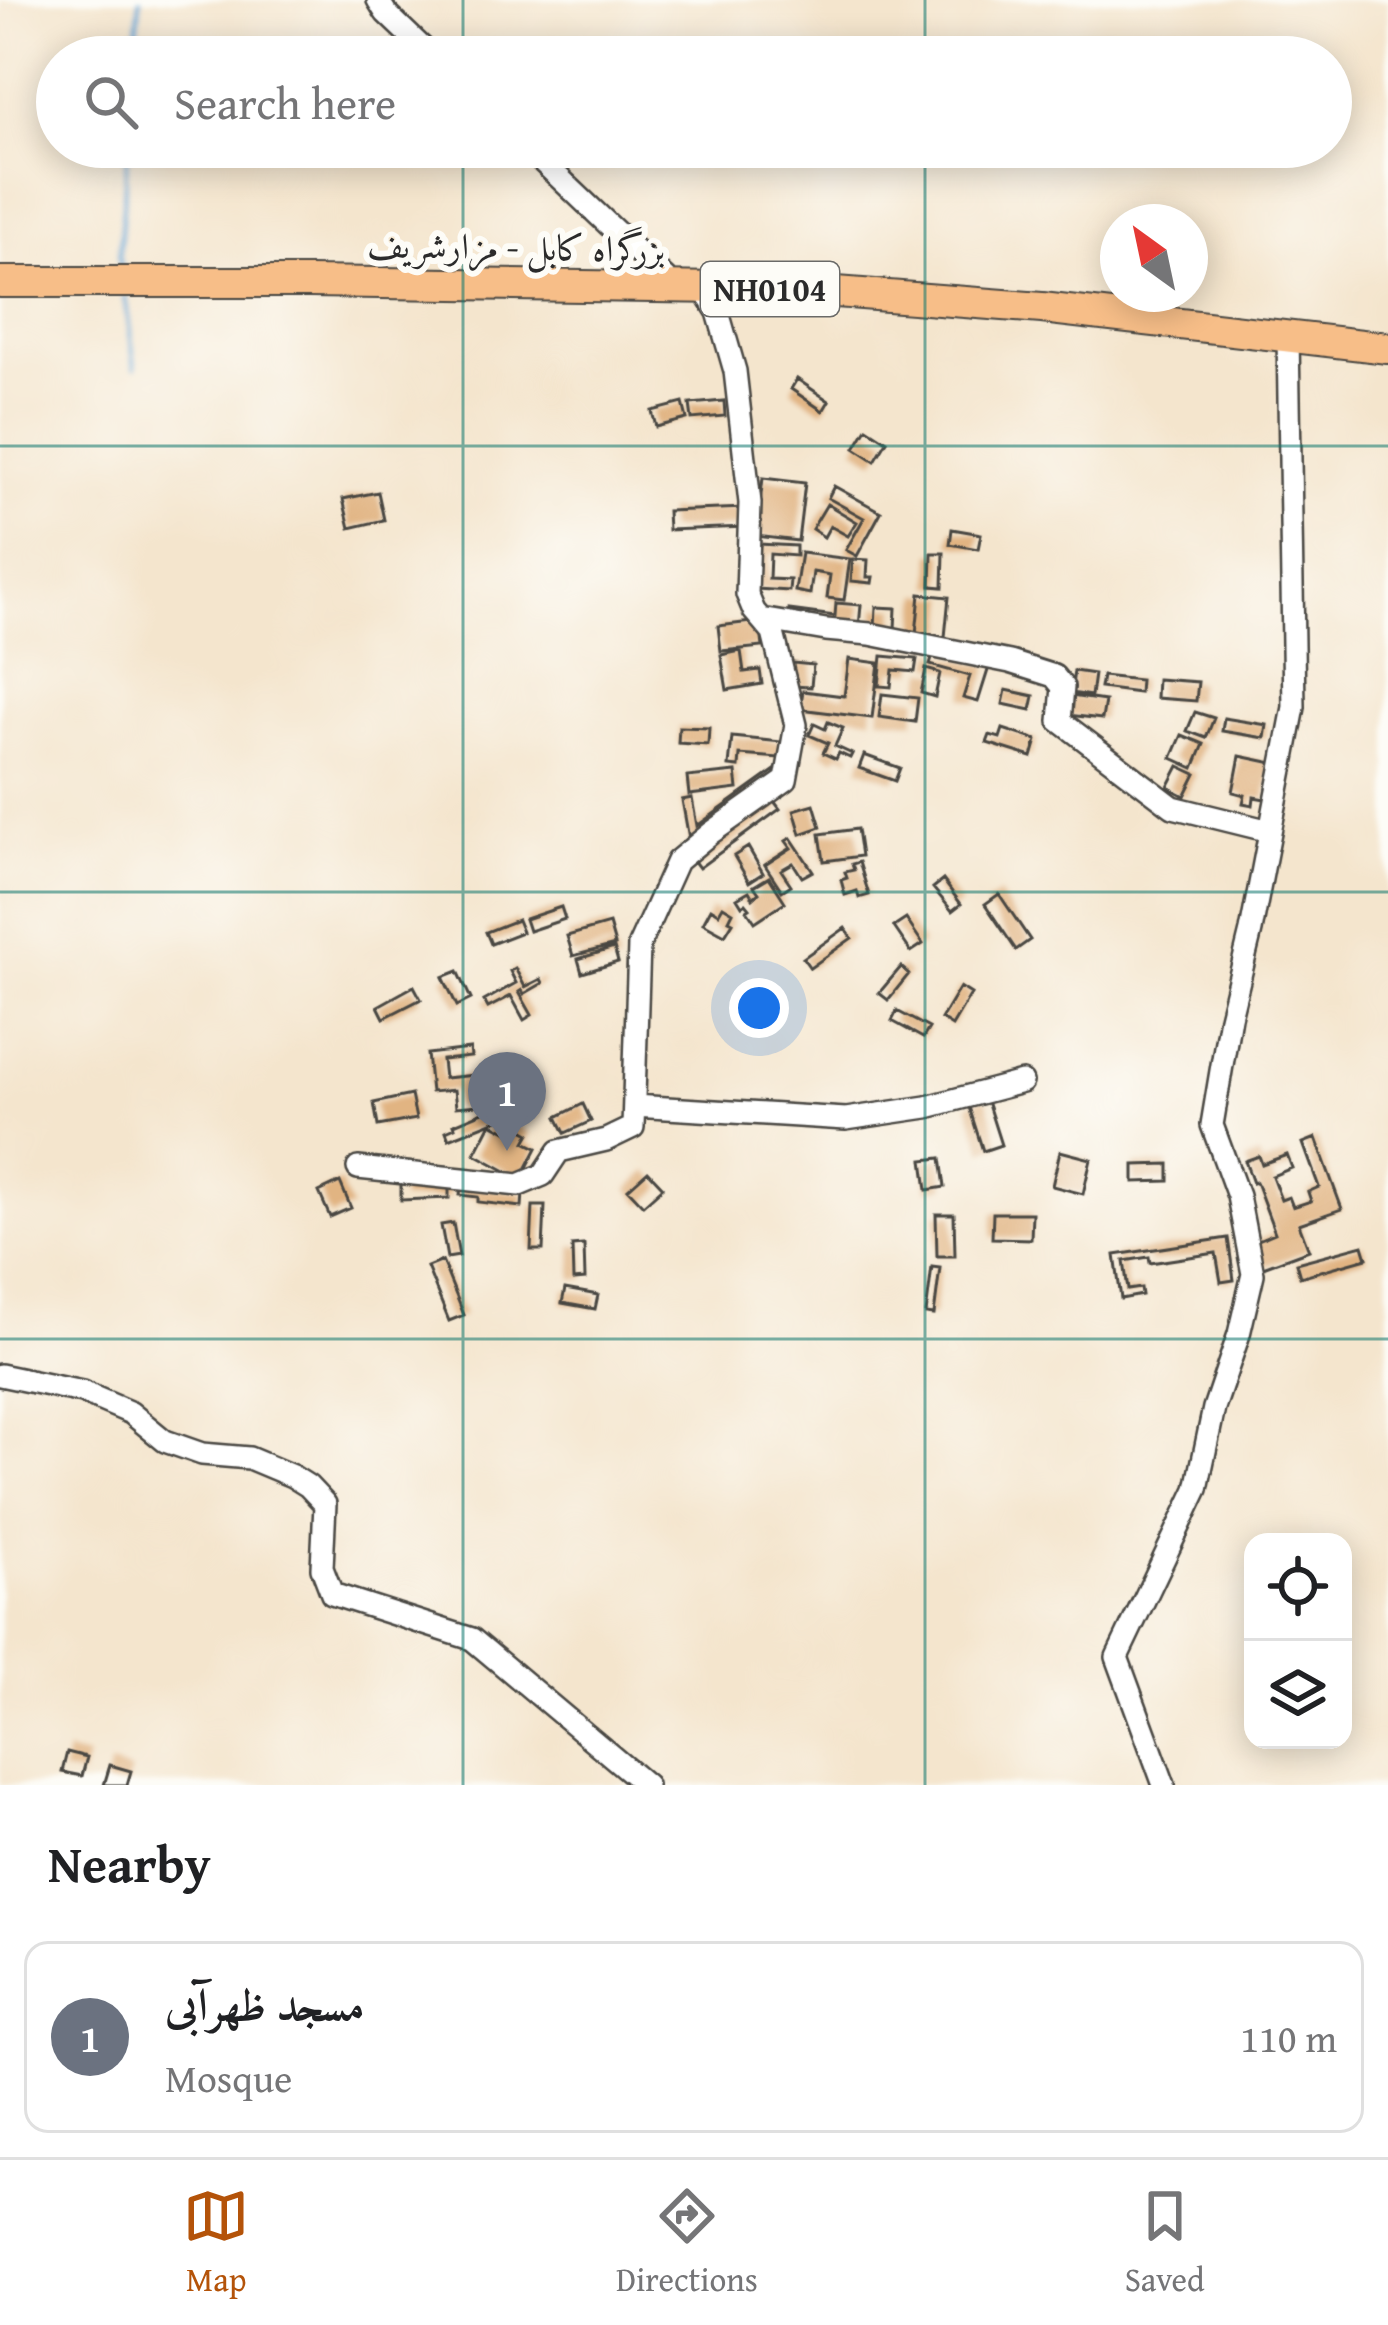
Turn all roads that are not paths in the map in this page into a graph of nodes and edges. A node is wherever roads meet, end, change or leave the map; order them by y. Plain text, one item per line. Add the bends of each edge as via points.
1 (378, 0) edge
2 (410, 36) edge
3 (551, 168) edge
4 (0, 282) edge
5 (689, 288) junction
6 (1288, 336) junction
7 (1388, 348) edge
8 (761, 619) junction
9 (1270, 831) junction
10 (1022, 1082) dead end
11 (634, 1106) junction
12 (358, 1168) dead end
13 (0, 1375) edge
14 (646, 1785) edge
15 (1164, 1785) edge

1 - 2 street
3 - 5 street
4 - 5 highway, بزرگراه کابل - مزارشریف / NH0104
5 - 6 highway, بزرگراه کابل - مزارشریف / NH0104 via 1042,308
5 - 8 street via 718,312 735,371 750,503 747,594
6 - 7 highway, بزرگراه کابل - مزارشریف / NH0104
6 - 9 street via 1294,707
8 - 9 street via 870,634 1054,676 1063,687 1060,721 1173,807
8 - 11 street via 773,632 796,725 786,780 677,861 639,945
9 - 15 street via 1212,1125 1238,1196 1253,1274 1197,1489 1118,1657
10 - 11 street via 846,1119
11 - 12 street via 633,1127 559,1150 543,1175 519,1185
13 - 14 street via 82,1392 131,1413 165,1441 292,1476 325,1504 322,1568 332,1594 472,1639

